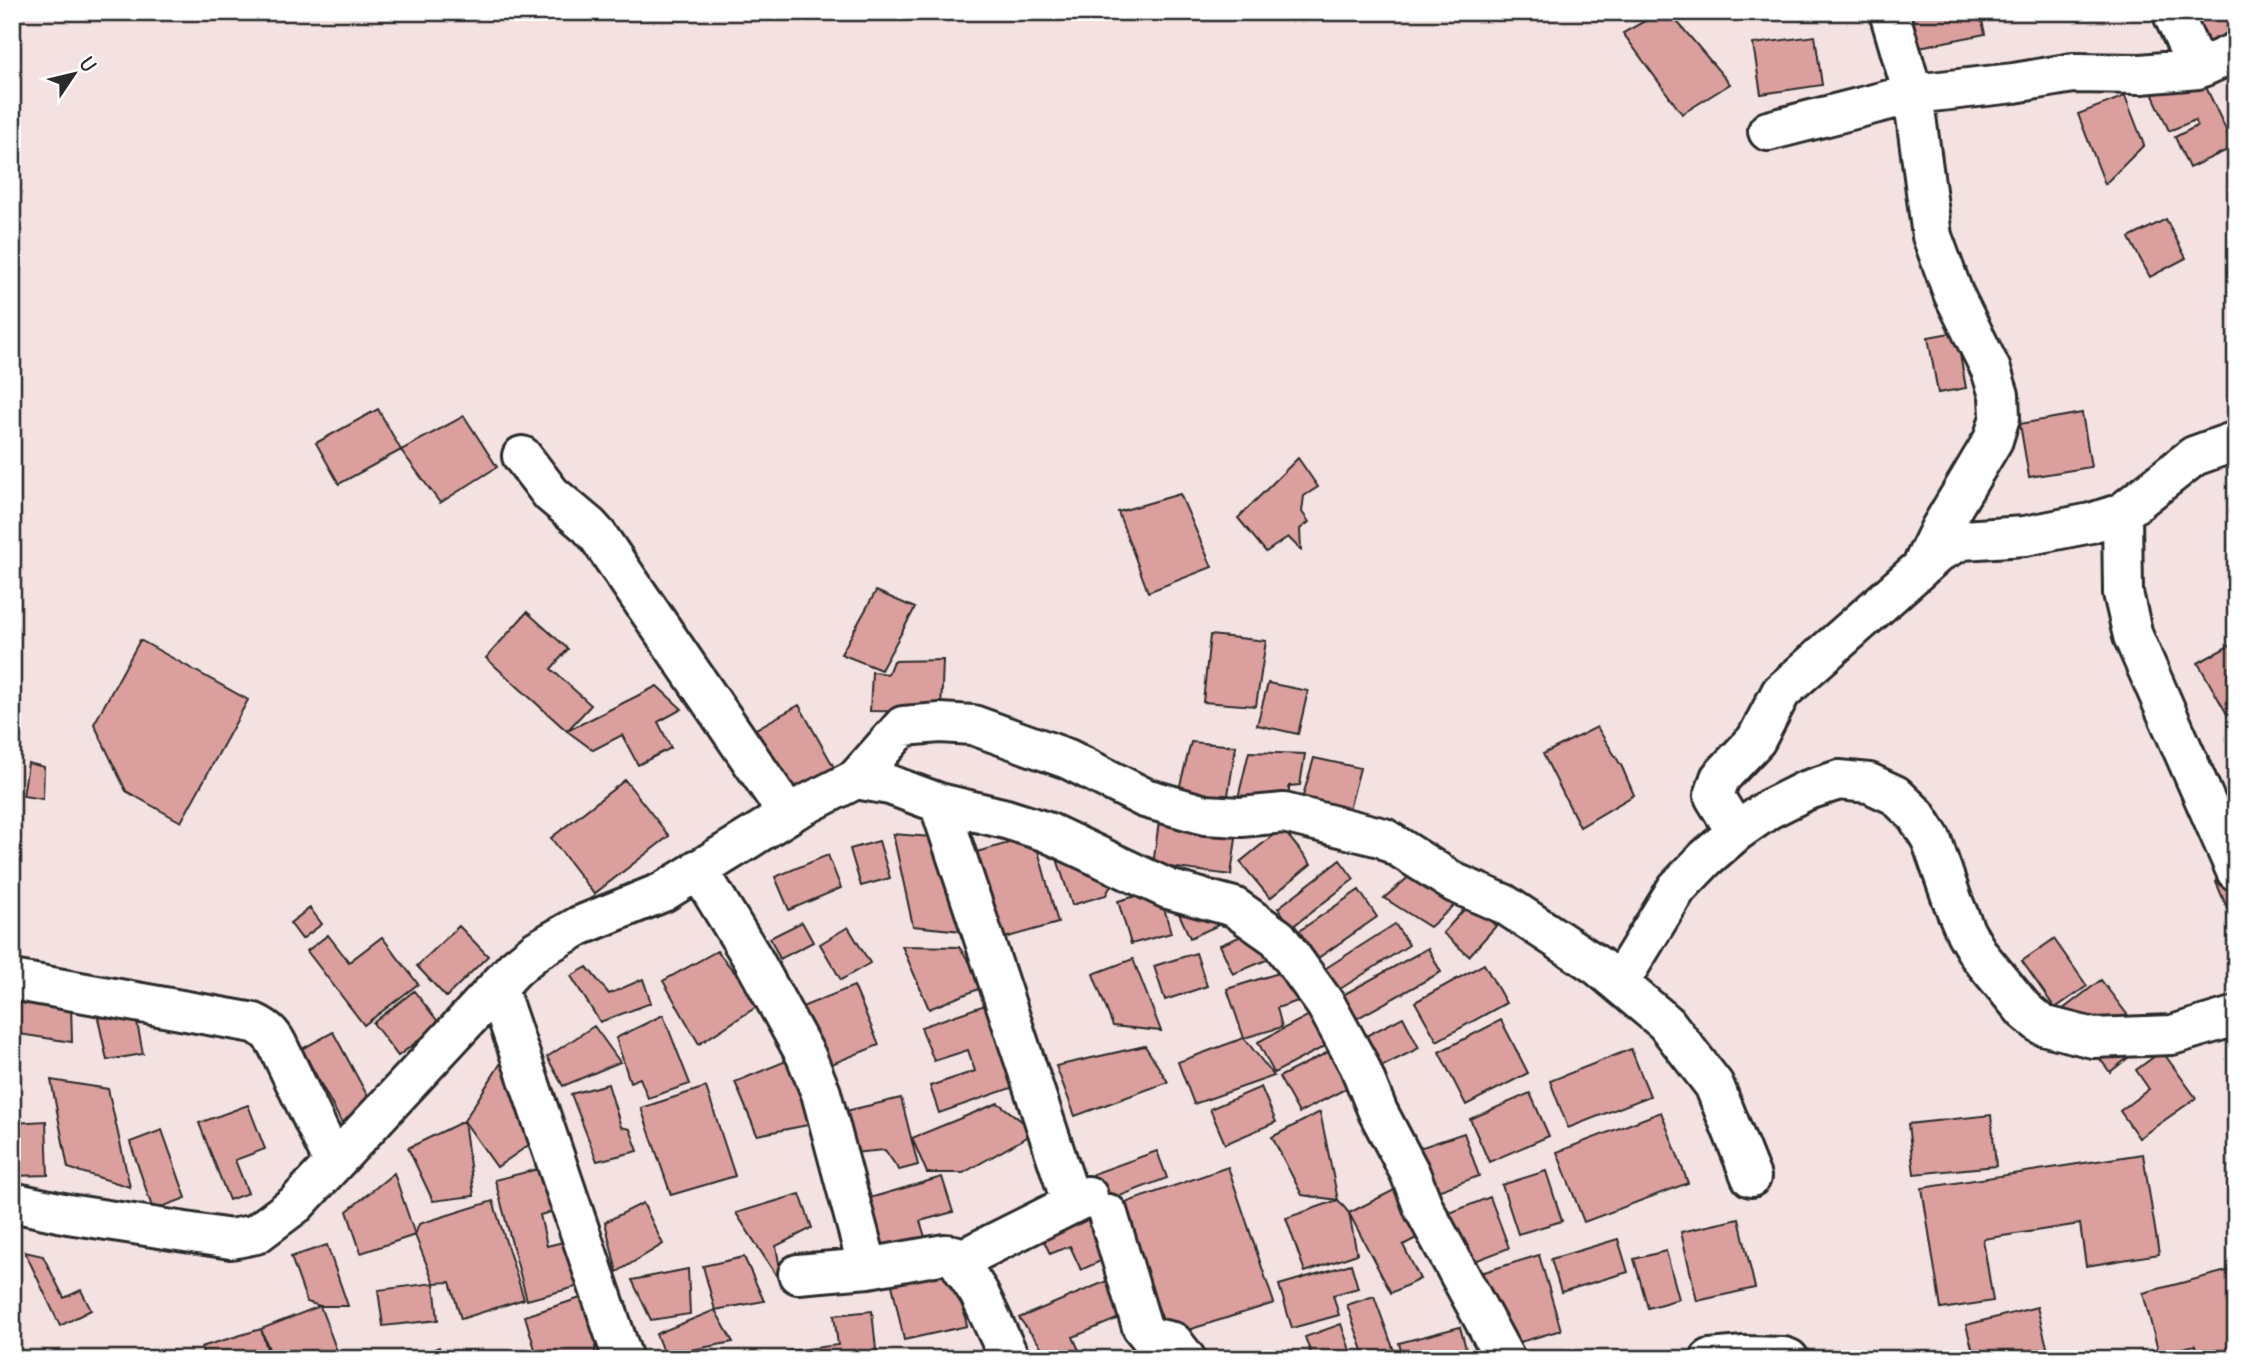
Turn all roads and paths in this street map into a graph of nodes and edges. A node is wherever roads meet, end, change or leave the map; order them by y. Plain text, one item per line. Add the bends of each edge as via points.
1 (1889, 12) edge
2 (2172, 12) edge
3 (2222, 67) edge
4 (1913, 94) junction
5 (1768, 131) dead end
6 (2236, 441) edge
7 (522, 456) dead end
8 (2122, 513) junction
9 (1920, 570) junction
10 (856, 779) junction
11 (939, 803) junction
12 (788, 814) junction
13 (1736, 832) junction
14 (698, 869) junction
15 (2236, 871) edge
16 (12, 980) edge
17 (1619, 983) junction
18 (497, 987) junction
19 (2236, 1016) edge
20 (334, 1163) junction
21 (1751, 1177) dead end
22 (12, 1202) edge
23 (1089, 1205) junction
24 (958, 1261) junction
25 (868, 1268) junction
26 (798, 1274) dead end
27 (623, 1359) edge
28 (1010, 1359) edge
29 (1186, 1359) edge
30 (1505, 1359) edge
31 (1710, 1359) edge
32 (1789, 1359) edge

1 - 4 street
2 - 3 street
3 - 4 street via 2073,74
4 - 5 street
4 - 9 street via 1932,236 1953,293 1991,370 2000,417 1993,440
6 - 8 street via 2194,456
7 - 12 street via 551,494 598,537
8 - 9 street via 2025,536 1962,540 1939,552
8 - 15 street via 2123,593 2133,636
9 - 13 street via 1781,692 1756,740 1720,778 1714,796
10 - 11 street via 890,785
10 - 12 street
10 - 17 street via 903,726 973,725 1069,760 1145,798 1205,816 1284,813 1384,838 1455,883 1504,904
11 - 23 street
11 - 30 street via 1047,832 1168,889 1234,907 1278,938 1326,1005 1359,1065 1424,1209
12 - 14 street
13 - 17 street via 1677,888
13 - 19 street via 1805,791 1839,780 1869,783 1895,795 1916,815 1931,839 1966,933 1979,955 2042,1025 2093,1038 2172,1035
14 - 18 street via 663,891 579,926 537,950
14 - 25 street via 806,1056 821,1093
16 - 20 street via 263,1027 277,1044
17 - 21 street via 1666,1023 1714,1085
18 - 20 street
18 - 27 street
20 - 22 street via 296,1204 256,1234 231,1239
23 - 24 street
23 - 29 street via 1142,1327 1150,1337 1173,1342
24 - 25 street via 949,1254
24 - 28 street via 979,1293
25 - 26 street
31 - 32 street

